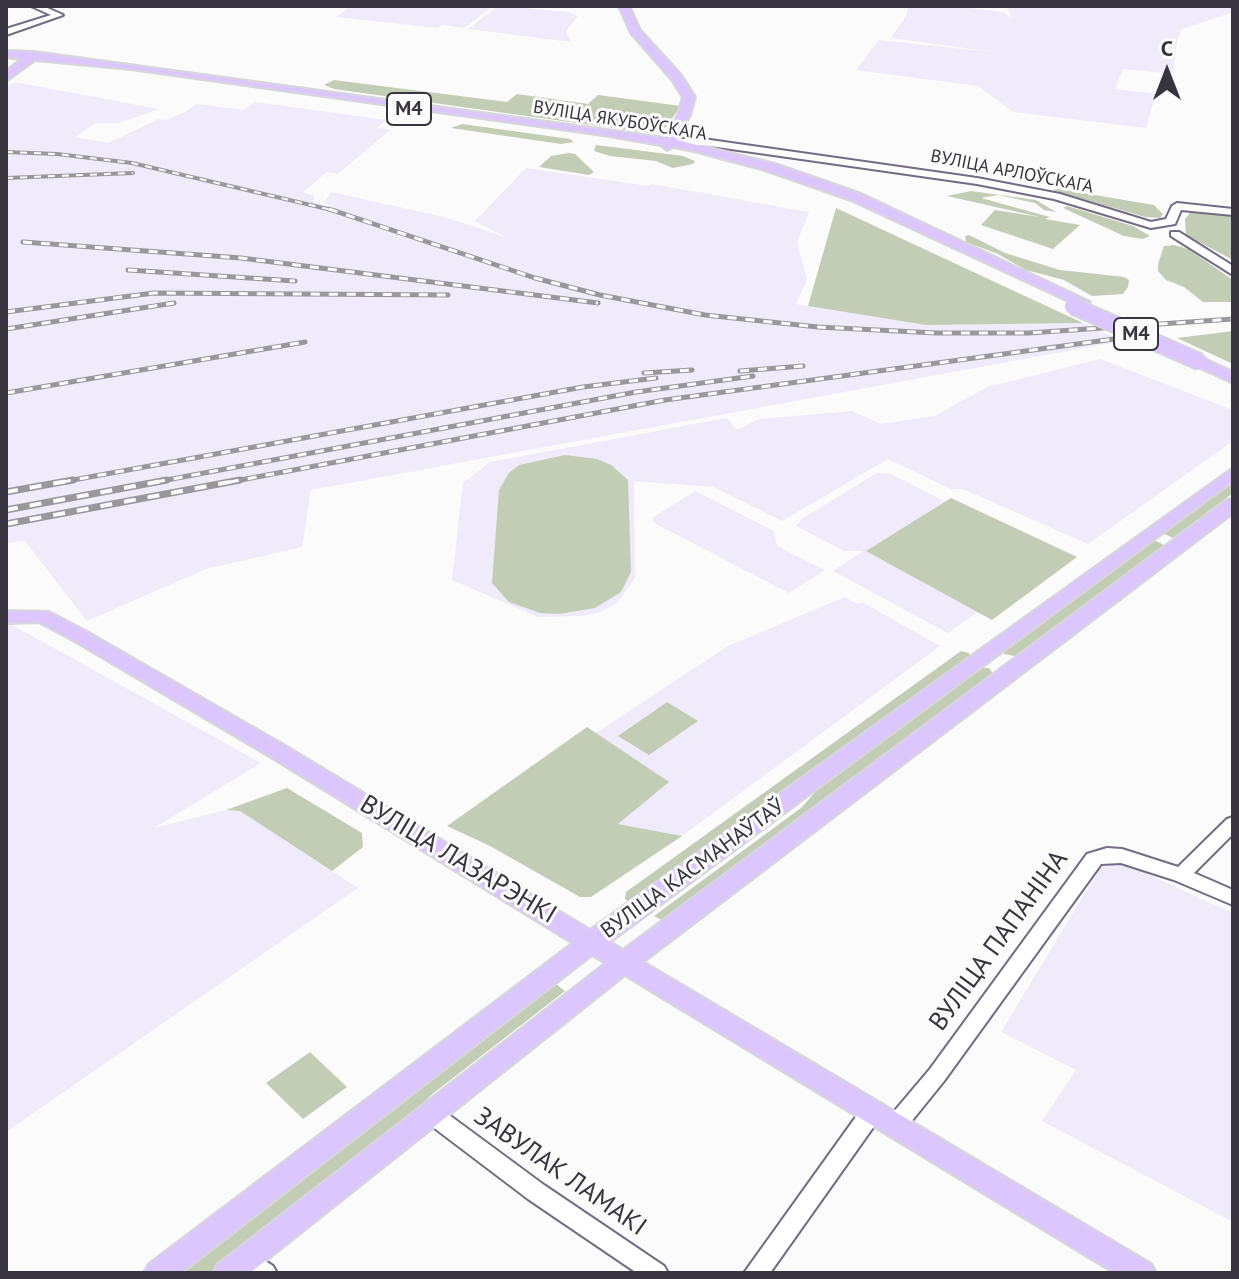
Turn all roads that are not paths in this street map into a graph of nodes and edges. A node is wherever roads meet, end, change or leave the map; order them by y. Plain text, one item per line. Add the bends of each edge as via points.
1 (35, 6) edge
2 (624, 6) edge
3 (6, 32) edge
4 (6, 56) edge
5 (31, 58) junction
6 (6, 77) edge
7 (670, 139) junction
8 (690, 144) junction
9 (769, 152) junction
10 (751, 164) junction
11 (1233, 212) edge
12 (1175, 234) dead end
13 (1233, 271) edge
14 (1203, 360) junction
15 (1233, 369) edge
16 (1233, 378) edge
17 (1233, 473) edge
18 (1233, 504) edge
19 (10, 616) edge
20 (1233, 823) edge
21 (1181, 875) junction
22 (1233, 898) edge
23 (593, 941) junction
24 (626, 961) junction
25 (433, 1115) junction
26 (882, 1120) junction
27 (246, 1268) edge
28 (159, 1273) edge
29 (656, 1273) edge
30 (756, 1273) edge
31 (1141, 1273) edge

1 - 3 street via 59,15
2 - 7 main road via 635,31 689,97
4 - 5 main road, ВУЛІЦА ЯКУБОЎСКАГА / М4
5 - 6 main road
5 - 7 main road, ВУЛІЦА ЯКУБОЎСКАГА / М4
5 - 7 main road, ВУЛІЦА ЯКУБОЎСКАГА / М4
7 - 8 main road, ВУЛІЦА ЯКУБОЎСКАГА / М4
7 - 10 main road, ВУЛІЦА ЯКУБОЎСКАГА / М4
8 - 9 street
8 - 10 main road, ВУЛІЦА ЯКУБОЎСКАГА / М4
9 - 10 main road
9 - 11 street, ВУЛІЦА АРЛОЎСКАГА via 1015,188 1151,225 1171,222 1177,206
10 - 14 main road, ВУЛІЦА ЯКУБОЎСКАГА / М4, bridge via 850,202
12 - 13 street
14 - 15 main road, ВУЛІЦА ЯКУБОЎСКАГА / М4
14 - 16 main road, ВУЛІЦА ЯКУБОЎСКАГА / М4
17 - 23 main road, ВУЛІЦА КАСМАНАЎТАЎ
18 - 24 main road, ВУЛІЦА КАСМАНАЎТАЎ
19 - 23 main road, ВУЛІЦА ЛАЗАРЭНКІ via 42,616 80,636
20 - 21 street
21 - 22 street, ВУЛІЦА ПАПАНІНА
21 - 26 street, ВУЛІЦА ПАПАНІНА via 1122,856 1094,859 937,1075
23 - 24 main road, ВУЛІЦА ЛАЗАРЭНКІ
23 - 28 main road, ВУЛІЦА КАСМАНАЎТАЎ
24 - 25 main road, ВУЛІЦА КАСМАНАЎТАЎ
24 - 26 main road, ВУЛІЦА ЛАЗАРЭНКІ
25 - 27 main road, ВУЛІЦА КАСМАНАЎТАЎ
25 - 29 street, ЗАВУЛАК ЛАМАКІ
26 - 30 street, ВУЛІЦА ПАПАНІНА
26 - 31 main road, ВУЛІЦА ЛАЗАРЭНКІ

